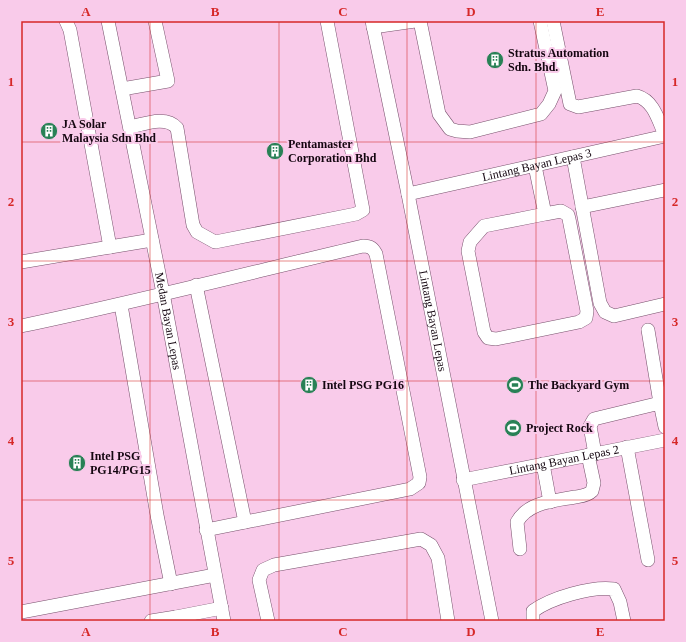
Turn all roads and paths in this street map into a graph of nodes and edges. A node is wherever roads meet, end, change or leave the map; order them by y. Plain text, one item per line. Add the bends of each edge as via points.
1 (66, 21) edge
2 (108, 21) edge
3 (155, 21) edge
4 (327, 21) edge
5 (415, 21) edge
6 (420, 21) edge
7 (540, 21) edge
8 (554, 21) edge
9 (372, 24) edge
10 (122, 89) junction
11 (130, 127) junction
12 (665, 136) edge
13 (573, 157) junction
14 (535, 166) junction
15 (665, 190) edge
16 (408, 194) junction
17 (582, 207) junction
18 (545, 214) junction
19 (152, 240) junction
20 (110, 247) junction
21 (21, 262) edge
22 (196, 285) junction
23 (163, 293) junction
24 (665, 304) edge
25 (122, 305) junction
26 (21, 326) edge
27 (648, 330) dead end
28 (660, 404) junction
29 (665, 427) edge
30 (665, 440) edge
31 (627, 447) junction
32 (592, 454) junction
33 (543, 464) junction
34 (463, 480) junction
35 (550, 502) junction
36 (245, 522) junction
37 (206, 530) junction
38 (520, 549) dead end
39 (648, 560) dead end
40 (215, 575) junction
41 (171, 584) junction
42 (222, 608) junction
43 (21, 612) edge
44 (177, 619) edge
45 (152, 621) edge
46 (224, 621) edge
47 (268, 621) edge
48 (448, 621) edge
49 (492, 621) edge
50 (533, 621) edge
51 (624, 621) edge

1 - 20 street via 70,30
2 - 10 street, Medan Bayan Lepas
3 - 10 street via 168,81
4 - 11 street via 363,210 356,214 215,242 197,232 193,224 177,128 172,122 165,121
5 - 9 street
6 - 7 street via 439,114 450,129 470,132 541,114 549,104 554,91
8 - 12 street via 570,104 578,107 637,96 646,98
9 - 16 street, Lintang Bayan Lepas
10 - 11 street, Medan Bayan Lepas
11 - 19 street, Medan Bayan Lepas
12 - 13 street, Lintang Bayan Lepas 3
13 - 14 street, Lintang Bayan Lepas 3
13 - 17 street
14 - 16 street, Lintang Bayan Lepas 3
14 - 18 street
15 - 17 street
16 - 34 street, Lintang Bayan Lepas
17 - 24 street via 600,303 605,312 614,316
18 - 18 street via 561,211 569,219 587,311 586,318 579,322 496,340 488,338 484,332 468,245 484,226
19 - 20 street
19 - 23 street, Medan Bayan Lepas
20 - 21 street
22 - 23 street
22 - 36 street
22 - 36 street via 363,246 369,246 376,254 420,477 419,483 410,490
23 - 25 street
23 - 37 street, Medan Bayan Lepas
25 - 26 street
25 - 41 street
27 - 28 street
28 - 29 street
28 - 32 street via 594,419 590,426
30 - 31 street, Lintang Bayan Lepas 2
31 - 32 street, Lintang Bayan Lepas 2
31 - 39 street
32 - 33 street, Lintang Bayan Lepas 2
32 - 35 street via 592,491 585,495
33 - 34 street, Lintang Bayan Lepas 2
33 - 35 street
34 - 49 street, Lintang Bayan Lepas
35 - 38 street via 530,508 521,515 517,522
36 - 37 street
37 - 40 street, Medan Bayan Lepas
40 - 41 street
40 - 42 street, Medan Bayan Lepas
41 - 43 street
42 - 44 street
42 - 46 street, Medan Bayan Lepas
44 - 45 street
47 - 48 street via 259,580 263,570 274,565 421,539 431,545 438,558
50 - 51 street via 533,612 544,603 602,588 614,589

